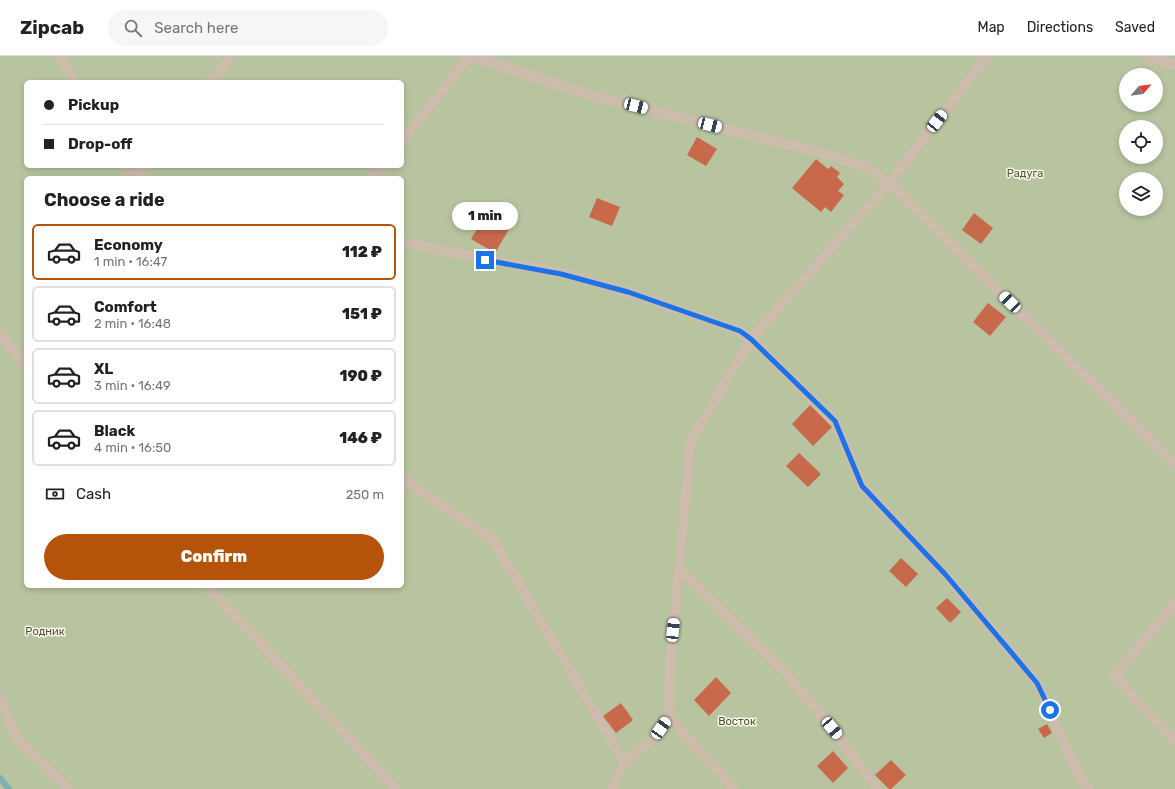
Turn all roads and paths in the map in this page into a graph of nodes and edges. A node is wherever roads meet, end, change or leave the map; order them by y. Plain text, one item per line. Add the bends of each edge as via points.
1 (59, 56) edge
2 (231, 56) edge
3 (470, 56) edge
4 (987, 56) edge
5 (1146, 56) edge
6 (1175, 65) edge
7 (74, 80) edge
8 (213, 80) edge
9 (404, 138) edge
10 (380, 168) edge
11 (374, 176) edge
12 (889, 183) junction
13 (404, 242) edge
14 (0, 334) edge
15 (751, 339) junction
16 (24, 364) edge
17 (1175, 464) edge
18 (404, 479) edge
19 (679, 569) junction
20 (209, 588) edge
21 (1175, 603) edge
22 (0, 697) edge
23 (669, 717) junction
24 (1175, 741) edge
25 (624, 762) junction
26 (69, 789) edge
27 (396, 789) edge
28 (612, 789) edge
29 (734, 789) edge
30 (877, 789) edge
31 (1090, 789) edge

1 - 7 street
2 - 8 street
3 - 9 street
3 - 12 street via 590,95 816,151 866,167
4 - 12 street
5 - 6 street
10 - 11 street
12 - 15 street
12 - 17 street
13 - 15 street via 561,274 628,292 733,328
14 - 16 street
15 - 19 street via 691,440
15 - 31 street via 835,421 862,486 945,574 1037,683 1080,778
18 - 25 street via 493,540
19 - 23 street via 670,661
19 - 30 street via 782,669 842,740
20 - 27 street
21 - 24 street via 1114,676
22 - 26 street via 17,739
23 - 25 street via 653,739
23 - 29 street
25 - 28 street

